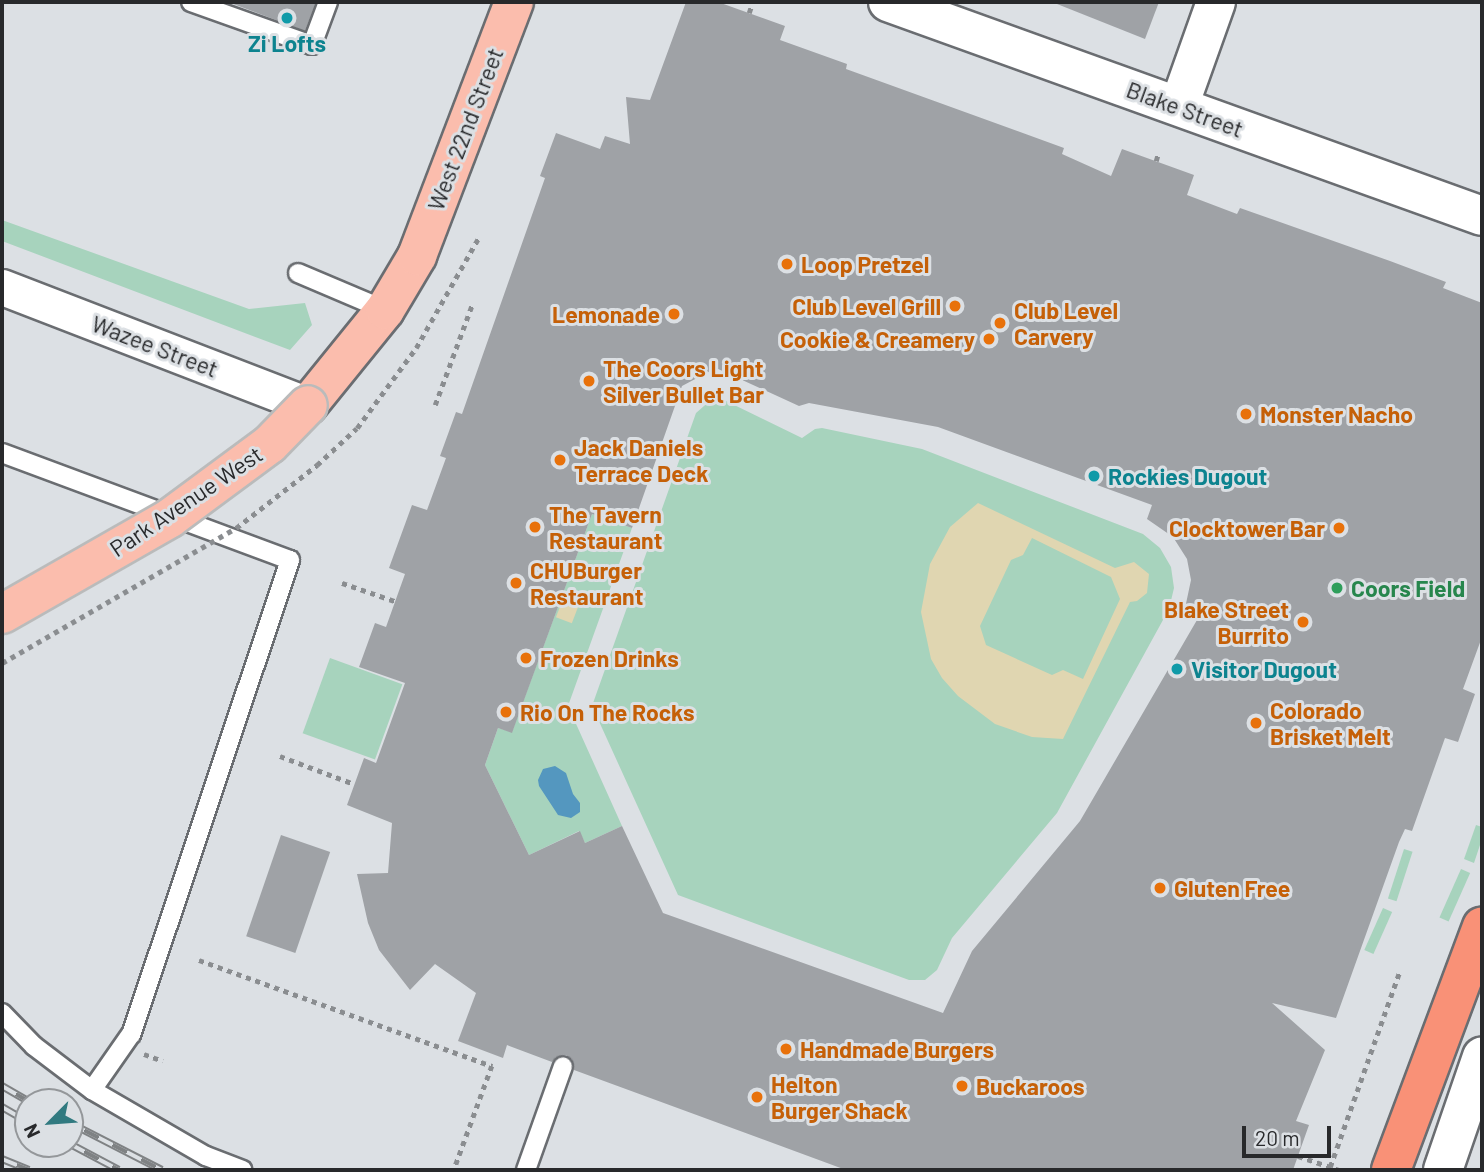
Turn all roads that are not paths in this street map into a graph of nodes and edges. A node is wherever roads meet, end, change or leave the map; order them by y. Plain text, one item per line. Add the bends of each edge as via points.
1 (191, 2) edge
2 (328, 2) edge
3 (513, 2) edge
4 (888, 2) edge
5 (1216, 2) edge
6 (1179, 106) junction
7 (1482, 216) edge
8 (417, 256) joint
9 (298, 273) dead end
10 (2, 287) edge
11 (370, 304) junction
12 (308, 405) junction
13 (2, 453) edge
14 (2, 614) edge
15 (1482, 926) edge
16 (2, 1013) edge
17 (1482, 1057) edge
18 (563, 1066) dead end
19 (92, 1090) junction
20 (242, 1170) edge
21 (526, 1170) edge
22 (1391, 1170) edge
23 (1443, 1170) edge

1 - 2 lane via 312,45
3 - 8 main road, West 22nd Street
4 - 6 main road, Blake Street
5 - 6 main road
6 - 7 main road, Blake Street
8 - 11 main road, Park Avenue West
9 - 11 lane
10 - 12 street, Wazee Street
11 - 12 main road, Park Avenue West
12 - 14 main road, Park Avenue West, bridge via 270,444 181,510
13 - 19 lane via 290,559 131,1034
15 - 22 highway
16 - 19 lane via 34,1046
17 - 23 main road
18 - 21 lane
19 - 20 lane via 206,1156

